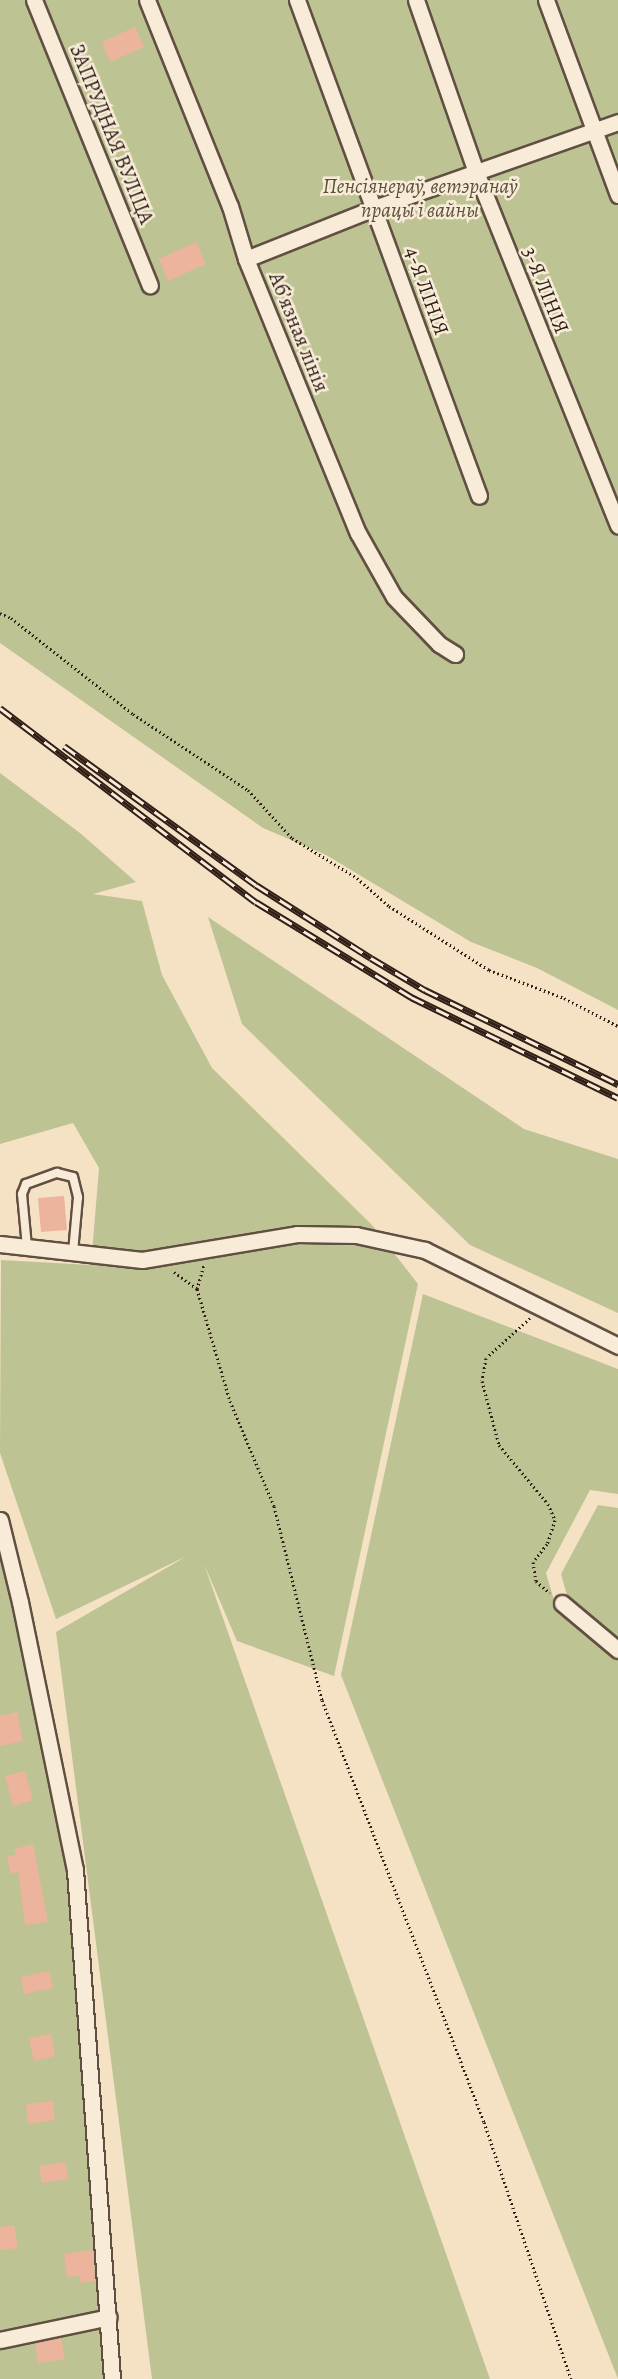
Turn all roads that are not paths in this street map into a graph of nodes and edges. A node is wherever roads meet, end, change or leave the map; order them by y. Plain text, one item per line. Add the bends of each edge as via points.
1 (34, 0) edge
2 (147, 0) edge
3 (297, 0) edge
4 (416, 0) edge
5 (546, 0) edge
6 (618, 122) edge
7 (595, 130) junction
8 (476, 172) junction
9 (618, 195) edge
10 (374, 208) junction
11 (246, 259) junction
12 (150, 285) dead end
13 (479, 496) dead end
14 (618, 526) edge
15 (455, 654) dead end
16 (0, 1244) edge
17 (27, 1247) junction
18 (74, 1252) junction
19 (618, 1346) edge
20 (0, 1520) edge
21 (562, 1603) road end
22 (618, 1650) edge
23 (109, 2317) junction
24 (0, 2340) edge
25 (112, 2379) edge

1 - 12 street, ЗАПРУДНАЯ ВУЛІЦА
2 - 11 street, Абʼязная лінія via 230,206
3 - 10 street, 4-Я ЛІНІЯ
4 - 8 street, 3-Я ЛІНІЯ
5 - 7 street
6 - 7 street
7 - 8 street
7 - 9 street
8 - 10 street
8 - 14 street, 3-Я ЛІНІЯ
10 - 11 street
10 - 13 street, 4-Я ЛІНІЯ
11 - 15 street, Абʼязная лінія via 358,533 394,597 439,644
16 - 17 street
17 - 18 street
17 - 18 lane via 22,1194 26,1184 57,1173 73,1177 78,1197
18 - 19 street via 142,1260 297,1234 356,1235 425,1250
20 - 23 street via 75,1870
21 - 22 street
23 - 24 street
23 - 25 street

